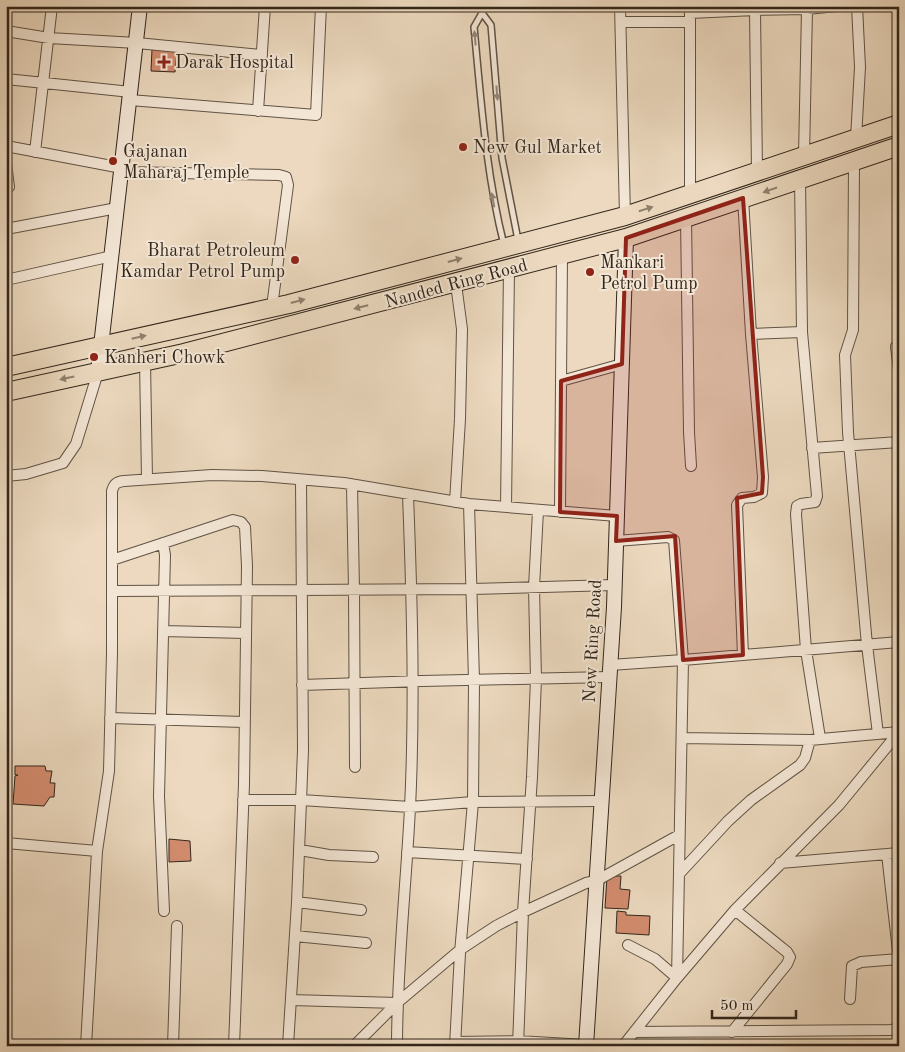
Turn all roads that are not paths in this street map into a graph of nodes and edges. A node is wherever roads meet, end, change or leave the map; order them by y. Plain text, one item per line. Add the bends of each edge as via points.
1 (52, 6) edge
2 (140, 6) edge
3 (265, 6) edge
4 (321, 6) edge
5 (355, 6) edge
6 (394, 6) edge
7 (480, 6) edge
8 (620, 6) edge
9 (837, 6) edge
10 (857, 6) edge
11 (819, 7) edge
12 (786, 8) edge
13 (731, 9) edge
14 (807, 9) junction
15 (754, 10) junction
16 (482, 13) junction
17 (690, 14) edge
18 (620, 22) junction
19 (6, 30) edge
20 (49, 38) junction
21 (137, 43) junction
22 (262, 56) junction
23 (6, 79) edge
24 (43, 82) junction
25 (131, 96) junction
26 (258, 111) junction
27 (899, 124) edge
28 (856, 139) junction
29 (6, 146) edge
30 (899, 146) edge
31 (35, 152) junction
32 (804, 156) junction
33 (854, 162) junction
34 (6, 164) edge
35 (122, 170) junction
36 (756, 172) junction
37 (800, 179) junction
38 (6, 188) edge
39 (690, 194) junction
40 (743, 198) junction
41 (117, 208) junction
42 (625, 216) junction
43 (686, 218) junction
44 (6, 229) edge
45 (626, 238) junction
46 (512, 245) junction
47 (562, 255) junction
48 (112, 256) junction
49 (509, 269) junction
50 (6, 280) edge
51 (456, 284) junction
52 (272, 307) junction
53 (802, 332) junction
54 (751, 334) junction
55 (101, 346) junction
56 (899, 346) edge
57 (145, 361) junction
58 (622, 364) junction
59 (6, 367) edge
60 (899, 370) edge
61 (98, 372) junction
62 (560, 381) junction
63 (6, 392) edge
64 (899, 442) edge
65 (849, 445) junction
66 (812, 448) junction
67 (691, 466) dead end
68 (6, 476) edge
69 (147, 479) junction
70 (301, 480) junction
71 (352, 485) junction
72 (408, 495) junction
73 (455, 502) junction
74 (469, 504) junction
75 (506, 507) junction
76 (538, 510) junction
77 (560, 512) junction
78 (617, 516) junction
79 (616, 541) junction
80 (163, 543) junction
81 (112, 560) junction
82 (614, 585) junction
83 (534, 587) junction
84 (302, 589) junction
85 (354, 589) junction
86 (412, 589) junction
87 (472, 589) junction
88 (164, 590) junction
89 (246, 590) junction
90 (112, 591) junction
91 (163, 631) junction
92 (246, 633) junction
93 (899, 642) edge
94 (867, 645) junction
95 (806, 650) junction
96 (743, 655) junction
97 (683, 660) junction
98 (610, 671) junction
99 (474, 680) junction
100 (536, 680) junction
101 (412, 681) junction
102 (354, 683) junction
103 (302, 685) junction
104 (110, 718) junction
105 (161, 719) junction
106 (244, 722) junction
107 (899, 732) edge
108 (878, 734) junction
109 (682, 738) junction
110 (815, 739) junction
111 (354, 767) dead end
112 (244, 800) junction
113 (301, 800) junction
114 (531, 801) junction
115 (601, 801) junction
116 (473, 802) junction
117 (410, 807) junction
118 (679, 835) junction
119 (6, 843) edge
120 (300, 850) junction
121 (97, 851) junction
122 (407, 852) junction
123 (899, 853) edge
124 (887, 854) junction
125 (468, 855) junction
126 (372, 857) dead end
127 (527, 859) junction
128 (780, 863) junction
129 (679, 874) junction
130 (596, 881) junction
131 (298, 902) junction
132 (360, 910) dead end
133 (735, 910) junction
134 (164, 911) dead end
135 (523, 912) junction
136 (896, 920) edge
137 (177, 926) dead end
138 (295, 936) junction
139 (366, 943) dead end
140 (628, 945) dead end
141 (460, 949) junction
142 (899, 960) edge
143 (676, 978) junction
144 (850, 999) dead end
145 (291, 1000) junction
146 (397, 1003) junction
147 (899, 1029) edge
148 (634, 1032) junction
149 (732, 1032) junction
150 (518, 1043) edge
151 (455, 1044) edge
152 (86, 1046) edge
153 (173, 1046) edge
154 (234, 1046) edge
155 (288, 1046) edge
156 (354, 1046) edge
157 (397, 1046) edge
158 (586, 1046) edge
159 (623, 1046) edge

1 - 20 street
2 - 21 street
3 - 22 street
4 - 26 street via 316,115
5 - 6 lane
7 - 16 lane
8 - 18 street
9 - 11 street
10 - 28 street via 860,67
11 - 14 street
12 - 14 street
12 - 15 street
13 - 15 street
13 - 17 street
14 - 32 street
15 - 36 street
16 -> 46 lane via 491,25
46 -> 16 lane via 494,208 485,140 474,27
17 - 18 street
17 - 39 street
18 - 42 street
19 - 20 street
20 - 21 street
20 - 24 street
21 - 22 street
21 - 25 street
22 - 26 street
23 - 24 street
24 - 25 street
24 - 31 street
25 - 26 street
25 - 35 street
27 - 28 highway
28 - 32 highway
29 - 31 street
30 - 33 highway, Nanded Ring Road
31 - 35 street
32 - 36 highway
33 - 37 highway, Nanded Ring Road
33 - 65 street via 853,330 845,356
34 - 38 street via 9,187
35 - 41 street
35 - 52 street via 286,177 288,185
36 - 39 highway
37 -> 40 highway, Nanded Ring Road
37 - 53 street
42 -> 39 highway
40 - 43 highway, Nanded Ring Road
40 - 54 street
41 - 44 street
41 - 48 street
42 - 46 highway
43 - 45 highway, Nanded Ring Road
43 - 67 street
45 - 47 highway, Nanded Ring Road
45 - 58 street, New Ring Road
52 -> 46 highway
47 - 49 highway, Nanded Ring Road
47 - 62 street
48 - 50 street
48 - 55 street
49 - 51 highway, Nanded Ring Road
49 - 75 street
51 -> 57 highway, Nanded Ring Road
51 - 73 street via 462,329
55 -> 52 highway
53 - 54 street
53 - 66 street
54 - 96 street via 763,489 759,495 742,498 737,505
55 - 59 highway
55 - 61 street
56 - 60 street via 896,347
57 - 61 highway, Nanded Ring Road
57 - 69 street
58 - 62 street
58 - 78 street, New Ring Road
61 -> 63 highway, Nanded Ring Road
61 - 68 street via 76,444 64,463
62 - 77 street
64 - 65 street
65 - 66 street
65 - 94 street
66 - 95 street via 816,500 796,508
69 - 70 street via 212,475
69 - 81 street via 114,485
70 - 71 street
70 - 84 street
71 - 72 street
71 - 85 street
72 - 73 street
72 - 86 street
73 - 74 street
74 - 75 street
74 - 87 street
75 - 76 street
76 - 77 street
76 - 83 street
77 - 78 street
78 - 79 street, New Ring Road
79 - 82 street, New Ring Road
79 - 97 street via 668,537 674,540
80 - 81 street
80 - 88 street
80 - 89 street via 225,522 241,522 245,527
81 - 90 street
82 - 83 street
82 - 98 street, New Ring Road
83 - 87 street
83 - 100 street
84 - 85 street
84 - 89 street
84 - 103 street
85 - 86 street
85 - 102 street
86 - 87 street
86 - 101 street
87 - 99 street
88 - 89 street
88 - 90 street
88 - 91 street
89 - 92 street
90 - 104 street
91 - 92 street
91 - 105 street
92 - 106 street
93 - 94 street
94 - 95 street
94 - 108 street
95 - 96 street
95 - 110 street
96 - 97 street
97 - 98 street
97 - 109 street
98 - 100 street
98 - 115 street, New Ring Road
99 - 100 street
99 - 101 street
99 - 116 street
100 - 114 street
101 - 102 street
101 - 117 street
102 - 103 street
102 - 111 street
103 - 113 street
104 - 105 street
104 - 121 street via 109,772
105 - 106 street
105 - 134 street via 159,796
106 - 112 street
107 - 108 street
107 - 128 street via 839,805
108 - 110 street
109 - 110 street
109 - 118 street
110 - 129 street via 800,764 740,810
112 - 113 street
112 - 154 street
113 - 117 street
113 - 120 street
114 - 115 street
114 - 116 street
114 - 127 street
115 - 130 street, New Ring Road
116 - 117 street
116 - 125 street
117 - 122 street
118 - 129 street
118 - 130 street
119 - 121 street
120 - 126 street
120 - 131 street
121 - 152 street
122 - 125 street
122 - 146 street
123 - 124 street
124 - 128 street
124 - 136 street
125 - 127 street
125 - 141 street
127 - 135 street
128 - 133 street
129 - 143 street
130 - 135 street
130 - 158 street, New Ring Road
131 - 132 street
131 - 138 street
133 - 143 street
133 - 149 street via 788,952 790,957
135 - 141 street
135 - 150 street
136 - 142 street
137 - 153 street
138 - 139 street
138 - 145 street
140 - 143 street via 655,959
141 - 146 street
141 - 151 street
142 - 144 street via 855,963 850,971
143 - 148 street
145 - 146 street
145 - 155 street
146 - 156 street
146 - 157 street
147 - 149 street
148 - 149 street
148 - 159 street
150 - 151 street
150 - 158 street

